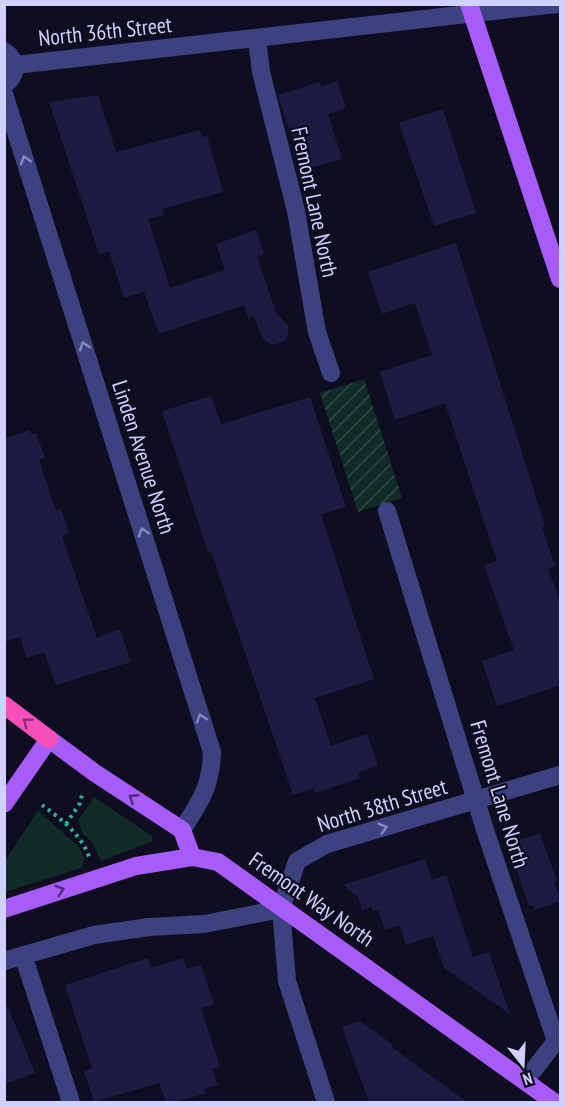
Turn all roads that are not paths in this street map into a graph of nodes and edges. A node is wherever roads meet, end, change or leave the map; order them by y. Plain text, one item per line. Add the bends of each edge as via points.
1 (557, 4) edge
2 (471, 9) edge
3 (257, 39) junction
4 (10, 58) edge
5 (4, 85) edge
6 (4, 94) edge
7 (561, 279) edge
8 (331, 373) dead end
9 (387, 511) dead end
10 (4, 705) edge
11 (49, 739) junction
12 (561, 775) edge
13 (476, 801) junction
14 (4, 804) edge
15 (182, 830) junction
16 (192, 857) junction
17 (4, 909) edge
18 (281, 909) junction
19 (23, 955) junction
20 (4, 961) edge
21 (525, 1081) junction
22 (71, 1102) edge
23 (326, 1102) edge
24 (554, 1102) edge

1 - 2 street, North 36th Street
2 - 3 street, North 36th Street
2 - 7 main road
3 - 4 street, North 36th Street
3 - 8 street, Fremont Lane North via 261,72 296,211 317,332
4 - 5 street via 14,75
15 -> 6 street, Linden Avenue North via 206,793 212,775 212,752
9 - 13 street, Fremont Lane North
11 -> 10 highway
11 - 14 main road
15 -> 11 main road
12 - 13 street, North 38th Street
18 -> 13 street, North 38th Street via 297,861 327,844
13 - 21 street, Fremont Lane North via 556,1041
15 - 16 main road
17 -> 16 main road via 136,866
16 - 18 main road, Fremont Way North via 218,862
18 - 19 street via 204,924 94,935
18 - 21 main road, Fremont Way North
18 - 23 street via 288,981
19 - 20 street
19 - 22 street
21 - 24 main road, Fremont Way North

